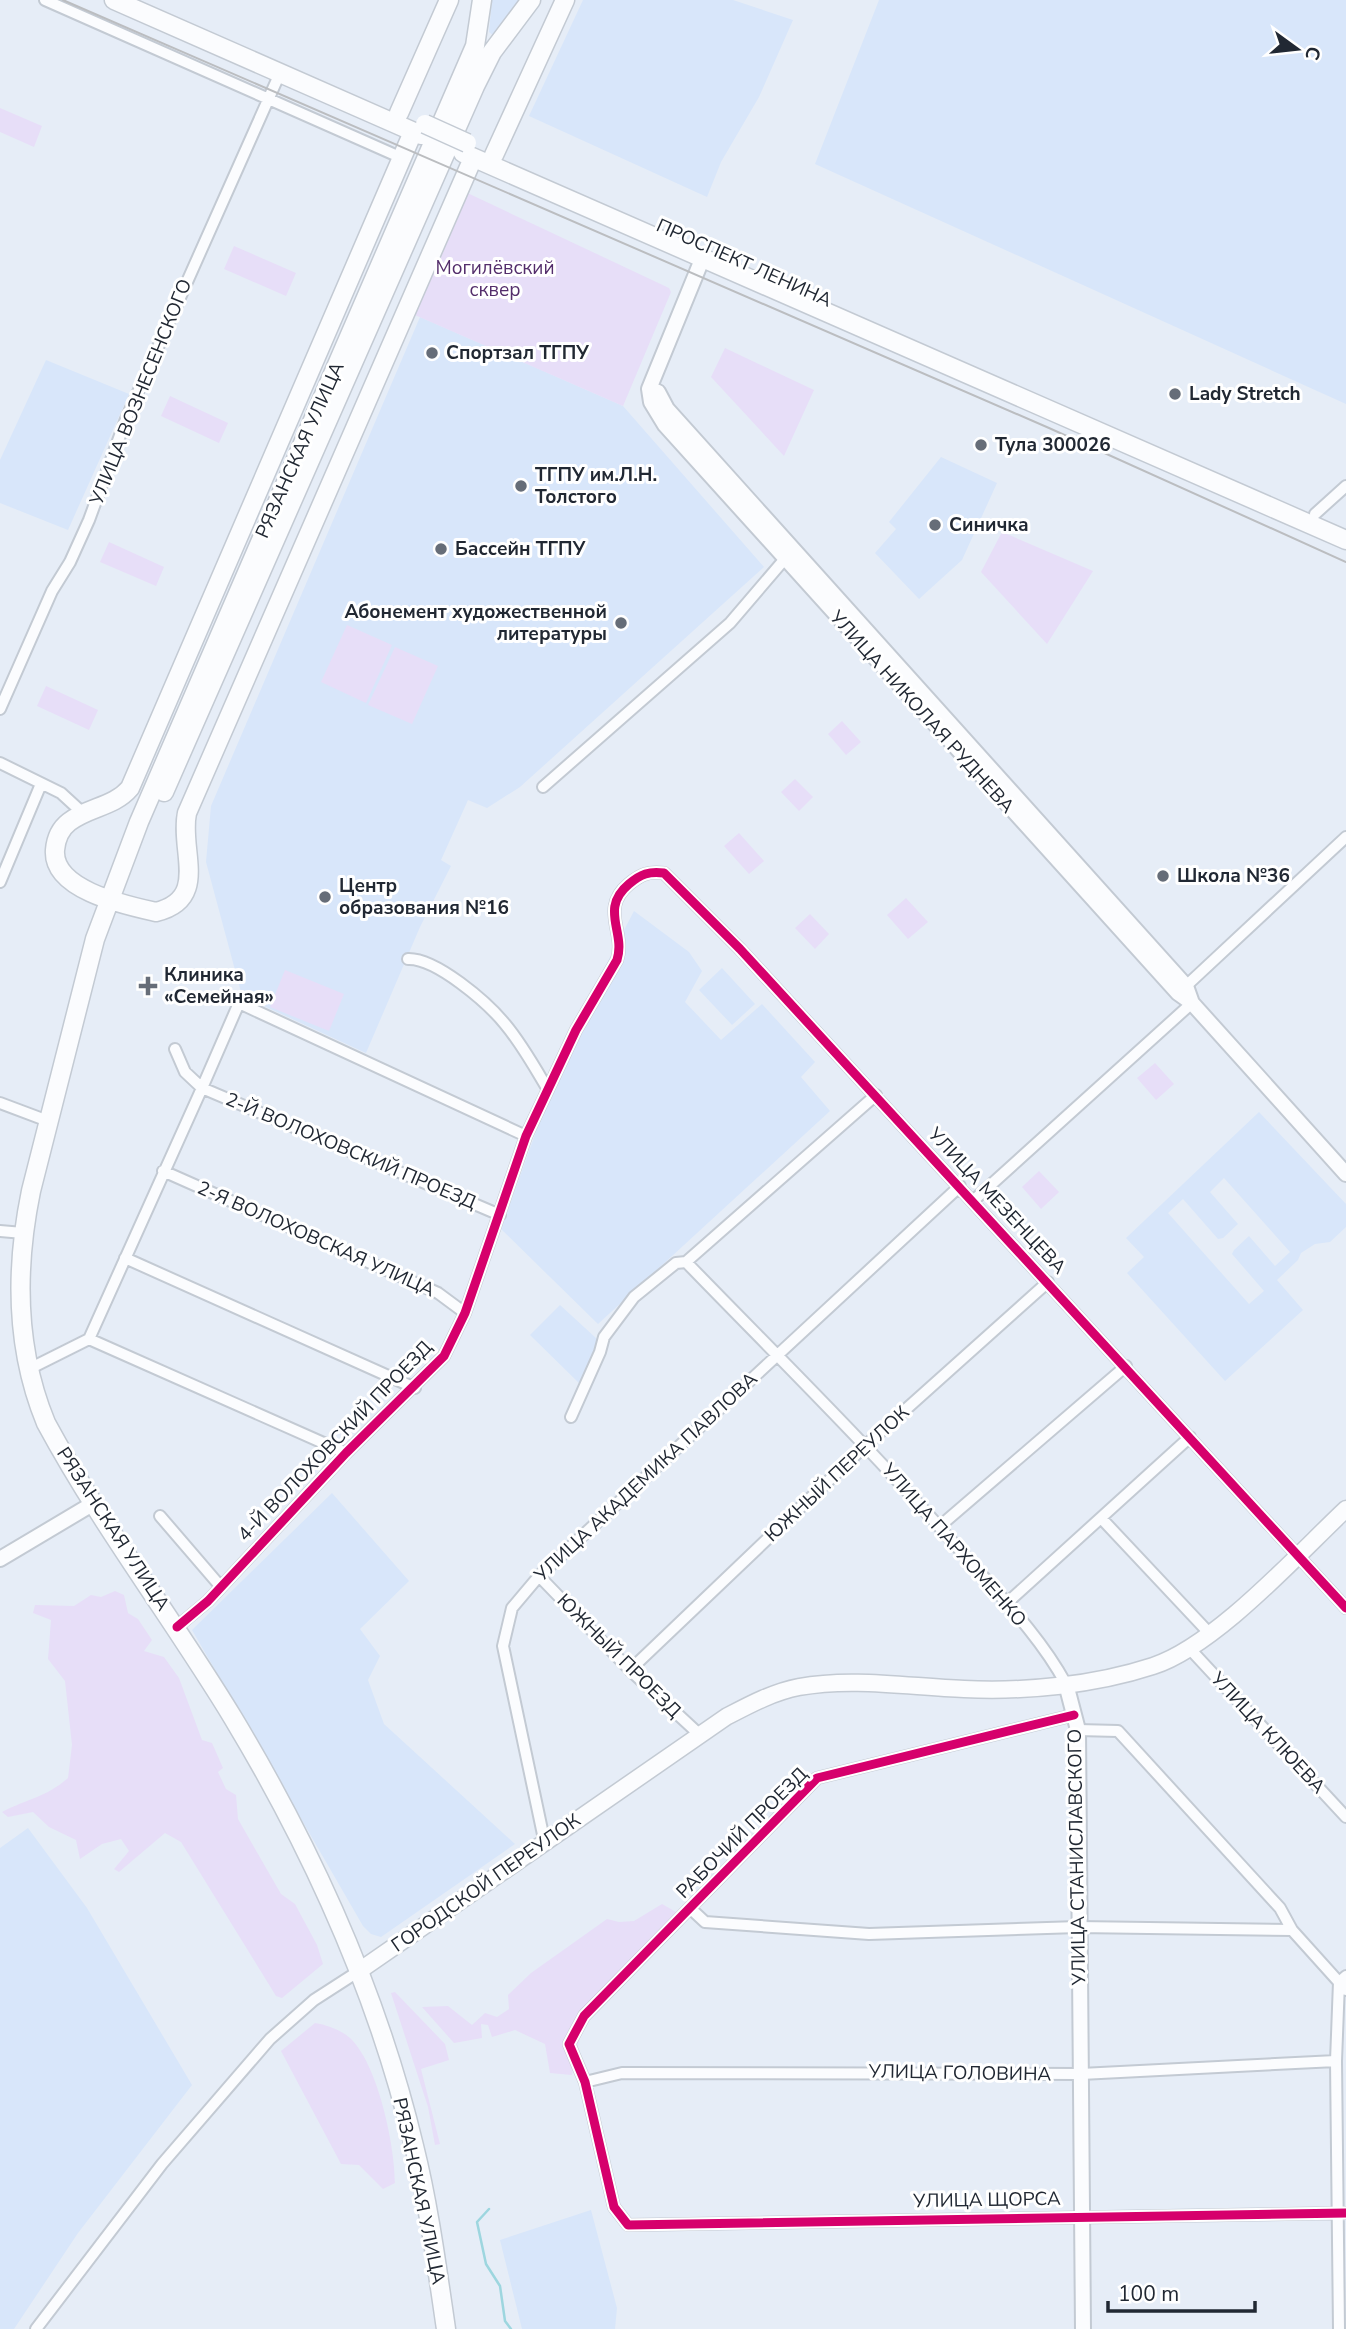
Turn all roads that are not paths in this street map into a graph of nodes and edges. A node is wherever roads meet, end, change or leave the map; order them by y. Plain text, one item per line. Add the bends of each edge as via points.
1 (45, 0) edge
2 (114, 0) edge
3 (449, 0) edge
4 (482, 0) edge
5 (531, 0) edge
6 (565, 0) edge
7 (135, 3) edge
8 (280, 73) junction
9 (267, 100) junction
10 (399, 113) junction
11 (420, 130) junction
12 (468, 151) junction
13 (494, 155) junction
14 (402, 158) junction
15 (705, 253) junction
16 (1346, 486) edge
17 (1315, 514) junction
18 (1346, 528) edge
19 (1346, 540) edge
20 (789, 554) junction
21 (0, 709) edge
22 (164, 761) junction
23 (0, 763) edge
24 (41, 784) junction
25 (542, 787) dead end
26 (130, 788) junction
27 (85, 815) junction
28 (1346, 838) edge
29 (0, 882) edge
30 (110, 898) junction
31 (614, 908) joint
32 (408, 959) dead end
33 (1186, 986) junction
34 (1192, 1003) junction
35 (175, 1049) dead end
36 (202, 1088) junction
37 (547, 1088) junction
38 (876, 1095) junction
39 (0, 1103) edge
40 (48, 1121) junction
41 (526, 1136) junction
42 (163, 1171) junction
43 (1346, 1174) edge
44 (960, 1186) junction
45 (974, 1200) junction
46 (500, 1215) junction
47 (0, 1231) edge
48 (23, 1233) junction
49 (125, 1258) junction
50 (686, 1262) junction
51 (1048, 1282) junction
52 (465, 1313) junction
53 (89, 1339) junction
54 (776, 1355) junction
55 (1126, 1366) junction
56 (29, 1369) junction
57 (415, 1388) junction
58 (570, 1417) dead end
59 (1190, 1437) junction
60 (866, 1445) junction
61 (346, 1453) junction
62 (94, 1503) junction
63 (1346, 1509) edge
64 (160, 1516) dead end
65 (1101, 1518) junction
66 (940, 1526) junction
67 (1297, 1555) junction
68 (0, 1559) edge
69 (540, 1576) junction
70 (221, 1587) junction
71 (1007, 1603) junction
72 (1346, 1608) edge
73 (177, 1628) junction
74 (1211, 1634) junction
75 (1189, 1649) junction
76 (630, 1670) junction
77 (1066, 1684) junction
78 (1074, 1715) junction
79 (1078, 1730) junction
80 (700, 1735) junction
81 (1346, 1818) edge
82 (545, 1844) junction
83 (691, 1909) junction
84 (1078, 1927) junction
85 (1292, 1930) junction
86 (359, 1971) junction
87 (1344, 1983) edge
88 (1336, 2060) junction
89 (1081, 2074) junction
90 (585, 2082) junction
91 (1341, 2213) edge
92 (1083, 2216) junction
93 (36, 2329) edge
94 (446, 2329) edge
95 (1083, 2329) edge
96 (1339, 2329) edge

1 - 9 street
2 - 7 main road, ПРОСПЕКТ ЛЕНИНА
3 - 10 main road
4 - 22 main road, РЯЗАНСКАЯ УЛИЦА via 475,46
5 - 30 main road, РЯЗАНСКАЯ УЛИЦА via 492,52 149,827
6 - 13 main road
7 - 8 main road, ПРОСПЕКТ ЛЕНИНА
7 - 10 main road, ПРОСПЕКТ ЛЕНИНА
8 - 9 street, УЛИЦА ВОЗНЕСЕНСКОГО
8 - 11 main road, ПРОСПЕКТ ЛЕНИНА
9 - 14 street
9 - 21 street, УЛИЦА ВОЗНЕСЕНСКОГО via 126,419 89,520
10 - 11 main road, ПРОСПЕКТ ЛЕНИНА
11 - 12 main road, ПРОСПЕКТ ЛЕНИНА, bridge
11 - 14 main road
12 - 13 main road, ПРОСПЕКТ ЛЕНИНА
12 - 15 main road, ПРОСПЕКТ ЛЕНИНА
12 - 30 main road via 187,813 183,830 190,866 185,892 170,909 156,912
13 - 15 main road, ПРОСПЕКТ ЛЕНИНА
14 - 26 main road
15 - 17 main road, ПРОСПЕКТ ЛЕНИНА
15 - 19 main road, ПРОСПЕКТ ЛЕНИНА
15 - 20 street, УЛИЦА НИКОЛАЯ РУДНЕВА via 649,389 662,412
16 - 17 street
17 - 18 main road, ПРОСПЕКТ ЛЕНИНА
20 - 25 street via 730,624
20 - 33 street, УЛИЦА НИКОЛАЯ РУДНЕВА
20 - 34 street, УЛИЦА НИКОЛАЯ РУДНЕВА via 1038,841
22 - 26 main road
22 - 30 main road, РЯЗАНСКАЯ УЛИЦА
23 - 24 street
24 - 27 street via 61,793
24 - 29 street
26 - 27 main road via 122,798
27 - 30 main road via 61,829 55,856 58,869 77,886
28 - 33 street
30 - 40 main road, РЯЗАНСКАЯ УЛИЦА via 94,939
31 - 37 street, 4-Й ВОЛОХОВСКИЙ ПРОЕЗД via 620,952
31 - 38 street, УЛИЦА МЕЗЕНЦЕВА via 623,889 640,875 664,873
32 - 37 street via 422,959 464,983 505,1023
33 - 34 street, УЛИЦА НИКОЛАЯ РУДНЕВА
34 - 43 street, УЛИЦА НИКОЛАЯ РУДНЕВА
34 - 45 street
35 - 36 street via 185,1072
36 - 41 street via 239,1003
36 - 42 street
36 - 46 street, 2-Й ВОЛОХОВСКИЙ ПРОЕЗД
37 - 41 street, 4-Й ВОЛОХОВСКИЙ ПРОЕЗД
38 - 44 street, УЛИЦА МЕЗЕНЦЕВА
38 - 50 street
39 - 40 street
40 - 48 main road, РЯЗАНСКАЯ УЛИЦА
41 - 46 street, 4-Й ВОЛОХОВСКИЙ ПРОЕЗД
42 - 49 street
42 - 52 street, 2-Я ВОЛОХОВСКАЯ УЛИЦА via 438,1293
44 - 45 street, УЛИЦА МЕЗЕНЦЕВА
44 - 54 street, УЛИЦА АКАДЕМИКА ПАВЛОВА
45 - 51 street, УЛИЦА МЕЗЕНЦЕВА
46 - 52 street, 4-Й ВОЛОХОВСКИЙ ПРОЕЗД
47 - 48 street
48 - 56 main road, РЯЗАНСКАЯ УЛИЦА via 20,1312
49 - 53 street
49 - 57 street
50 - 54 street, УЛИЦА ПАРХОМЕНКО
50 - 58 street via 676,1263 634,1297 604,1337
51 - 55 street, УЛИЦА МЕЗЕНЦЕВА
51 - 60 street, ЮЖНЫЙ ПЕРЕУЛОК
52 - 57 street, 4-Й ВОЛОХОВСКИЙ ПРОЕЗД via 444,1356
53 - 56 street
53 - 61 street, 4-Й ВОЛОХОВСКИЙ ПРОЕЗД
54 - 60 street, УЛИЦА ПАРХОМЕНКО
54 - 69 street, УЛИЦА АКАДЕМИКА ПАВЛОВА
55 - 59 street, УЛИЦА МЕЗЕНЦЕВА
55 - 66 street
56 - 62 main road, РЯЗАНСКАЯ УЛИЦА via 46,1423
57 - 61 street, 4-Й ВОЛОХОВСКИЙ ПРОЕЗД
59 - 65 street
59 - 67 street, УЛИЦА МЕЗЕНЦЕВА
60 - 66 street, УЛИЦА ПАРХОМЕНКО
60 - 76 street, ЮЖНЫЙ ПЕРЕУЛОК
61 - 70 street, 4-Й ВОЛОХОВСКИЙ ПРОЕЗД
62 - 68 street
62 - 73 main road, РЯЗАНСКАЯ УЛИЦА
63 - 67 main road
64 - 70 street
65 - 71 street
65 - 74 street
66 - 71 street, УЛИЦА ПАРХОМЕНКО
67 - 72 street, УЛИЦА МЕЗЕНЦЕВА
67 - 74 main road
69 - 76 street, ЮЖНЫЙ ПРОЕЗД
69 - 82 street, УЛИЦА АКАДЕМИКА ПАВЛОВА via 512,1608 503,1646
70 - 73 street, 4-Й ВОЛОХОВСКИЙ ПРОЕЗД
71 - 77 street, УЛИЦА ПАРХОМЕНКО via 1052,1658
73 - 86 main road, РЯЗАНСКАЯ УЛИЦА via 288,1815
74 - 75 main road
75 - 77 main road via 1154,1666
75 - 81 street, УЛИЦА КЛЮЕВА
76 - 80 street, ЮЖНЫЙ ПРОЕЗД
77 - 78 street, УЛИЦА СТАНИСЛАВСКОГО
77 - 80 main road, ГОРОДСКОЙ ПЕРЕУЛОК via 968,1689 838,1683 806,1686 766,1697
78 - 79 street, УЛИЦА СТАНИСЛАВСКОГО
78 - 83 street, РАБОЧИЙ ПРОЕЗД via 817,1779
79 - 84 street, УЛИЦА СТАНИСЛАВСКОГО
79 - 85 street via 1118,1731 1280,1908
80 - 82 main road, ГОРОДСКОЙ ПЕРЕУЛОК
82 - 86 main road, ГОРОДСКОЙ ПЕРЕУЛОК
83 - 84 street via 705,1922 869,1934
83 - 90 street, РАБОЧИЙ ПРОЕЗД via 584,2016 569,2043
84 - 85 street
84 - 89 street, УЛИЦА СТАНИСЛАВСКОГО
85 - 87 street
86 - 93 street, ГОРОДСКОЙ ПЕРЕУЛОК via 314,2000 270,2039 162,2164
86 - 94 main road, РЯЗАНСКАЯ УЛИЦА via 415,2147
87 - 88 street
88 - 89 street, УЛИЦА ГОЛОВИНА
88 - 91 street
89 - 90 street, УЛИЦА ГОЛОВИНА via 622,2073
89 - 92 street, УЛИЦА СТАНИСЛАВСКОГО
90 - 92 street, УЛИЦА ЩОРСА via 607,2186 614,2207 628,2225
91 - 92 street, УЛИЦА ЩОРСА
91 - 96 street
92 - 95 street, УЛИЦА СТАНИСЛАВСКОГО

